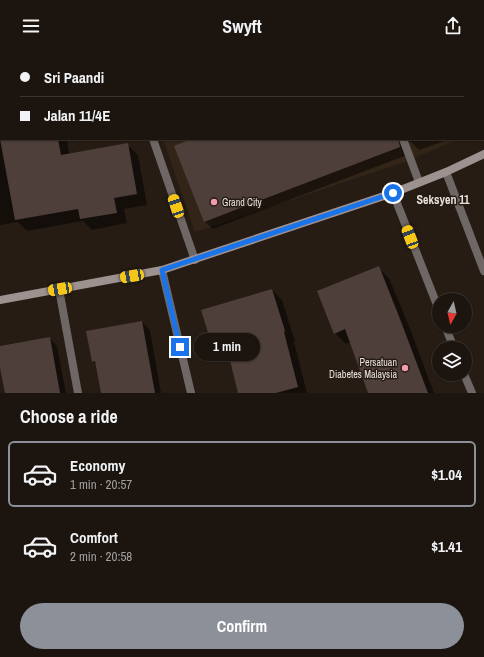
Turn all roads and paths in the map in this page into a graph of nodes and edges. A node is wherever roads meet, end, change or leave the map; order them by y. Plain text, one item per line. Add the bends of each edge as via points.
1 (153, 140) edge
2 (403, 140) edge
3 (484, 154) edge
4 (446, 172) junction
5 (420, 182) junction
6 (393, 193) junction
7 (195, 260) junction
8 (162, 270) junction
9 (484, 271) edge
10 (60, 289) junction
11 (432, 293) edge
12 (0, 300) edge
13 (467, 381) edge
14 (78, 393) edge
15 (191, 393) edge
16 (472, 393) edge

1 - 7 street
2 - 5 street
3 - 4 street
4 - 5 street
4 - 9 street
5 - 6 street
6 - 7 street
6 - 11 street
7 - 8 street
8 - 10 street
8 - 15 street
10 - 12 street
10 - 14 street
13 - 16 street

